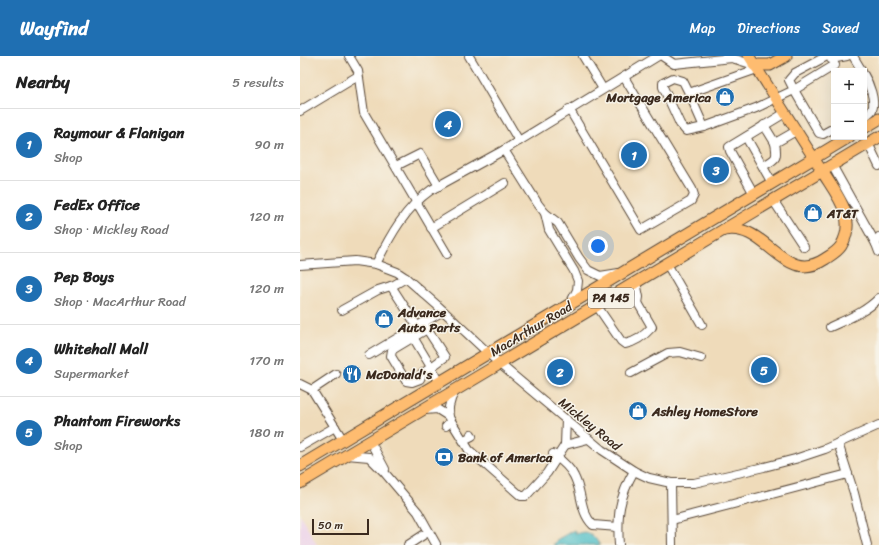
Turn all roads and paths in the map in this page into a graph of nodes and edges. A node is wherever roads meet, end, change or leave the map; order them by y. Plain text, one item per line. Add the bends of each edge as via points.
1 (349, 56) edge
2 (469, 56) edge
3 (582, 56) edge
4 (658, 56) edge
5 (662, 56) edge
6 (786, 56) edge
7 (847, 56) edge
8 (853, 56) edge
9 (832, 61) edge
10 (753, 63) edge
11 (860, 68) edge
12 (358, 76) junction
13 (624, 77) junction
14 (867, 80) edge
15 (603, 89) junction
16 (794, 90) junction
17 (689, 93) junction
18 (775, 98) junction
19 (569, 109) junction
20 (300, 111) edge
21 (784, 113) junction
22 (867, 115) edge
23 (879, 119) edge
24 (764, 125) junction
25 (867, 126) edge
26 (704, 127) junction
27 (831, 130) edge
28 (796, 131) junction
29 (746, 137) junction
30 (879, 137) edge
31 (519, 140) junction
32 (844, 140) edge
33 (775, 143) junction
34 (868, 143) junction
35 (504, 150) junction
36 (813, 158) junction
37 (832, 165) junction
38 (396, 166) junction
39 (763, 166) junction
40 (879, 166) edge
41 (822, 171) junction
42 (505, 182) dead end
43 (772, 183) junction
44 (439, 186) junction
45 (754, 194) junction
46 (774, 200) junction
47 (416, 203) junction
48 (545, 213) junction
49 (431, 228) junction
50 (721, 231) junction
51 (878, 240) edge
52 (804, 247) dead end
53 (879, 252) edge
54 (447, 254) dead end
55 (376, 264) junction
56 (667, 264) junction
57 (300, 265) edge
58 (624, 273) junction
59 (406, 278) junction
60 (636, 282) junction
61 (391, 286) junction
62 (626, 289) junction
63 (879, 298) edge
64 (638, 304) junction
65 (570, 305) junction
66 (597, 306) junction
67 (342, 310) dead end
68 (443, 311) junction
69 (702, 324) dead end
70 (422, 326) junction
71 (830, 327) dead end
72 (413, 337) junction
73 (488, 353) junction
74 (369, 355) dead end
75 (701, 358) dead end
76 (499, 364) junction
77 (431, 367) junction
78 (631, 373) dead end
79 (336, 374) dead end
80 (440, 382) junction
81 (300, 384) edge
82 (312, 390) junction
83 (455, 390) junction
84 (420, 411) junction
85 (460, 417) dead end
86 (566, 419) junction
87 (449, 421) junction
88 (879, 425) edge
89 (335, 427) junction
90 (471, 434) dead end
91 (588, 439) junction
92 (343, 440) junction
93 (464, 440) junction
94 (370, 441) junction
95 (838, 443) junction
96 (565, 445) junction
97 (300, 447) edge
98 (346, 455) junction
99 (554, 455) junction
100 (300, 465) edge
101 (634, 471) junction
102 (848, 474) junction
103 (389, 477) junction
104 (300, 483) edge
105 (671, 483) junction
106 (672, 520) junction
107 (618, 527) junction
108 (428, 532) junction
109 (436, 544) edge
110 (408, 545) edge
111 (619, 545) edge
112 (672, 545) edge
113 (868, 545) edge

1 - 12 street via 358,71
2 - 31 street
3 - 15 street
4 - 13 street
5 - 10 street via 674,64 732,58
6 - 10 highway via 770,65
7 - 9 street
8 - 11 street
9 - 16 street
9 - 16 street via 795,73 789,80
10 - 17 street
10 - 18 main road
12 - 20 street
12 - 38 street via 364,113
13 - 15 street
13 - 19 street via 694,195 685,204 641,230
14 - 22 street via 873,108
15 - 19 street
16 - 18 street
16 - 27 street via 819,133
17 - 26 street
17 - 26 street via 682,81 673,78 663,83 680,124 686,131
18 - 21 main road
18 - 26 street via 756,108
19 - 31 street
21 - 24 street
21 - 28 main road
23 - 25 highway
24 - 29 street
24 - 33 street
28 - 33 street
28 - 36 main road
29 - 39 street
29 - 45 street via 729,147
30 - 34 highway, MacArthur Road / PA 145
31 - 35 street
32 - 36 highway, MacArthur Road / PA 145
33 - 39 street via 775,159
34 - 37 highway, MacArthur Road / PA 145
34 - 40 street
35 - 44 street
35 - 48 street
36 - 41 main road
36 - 43 highway, MacArthur Road / PA 145
37 - 41 highway, MacArthur Road / PA 145
37 - 51 street
38 - 44 street via 420,154
38 - 47 street
39 - 43 street
41 - 46 highway, MacArthur Road / PA 145
41 - 50 highway via 845,208 848,224 837,252 820,263 813,266 797,265 784,260 765,243 747,232
42 - 49 street
43 - 45 highway, MacArthur Road / PA 145
44 - 47 street
45 - 58 highway, MacArthur Road / PA 145
46 - 50 highway, MacArthur Road / PA 145
46 - 52 street
47 - 49 street
47 - 55 street via 393,231
48 - 58 street via 558,223 588,270 600,276
48 - 65 street via 549,230 578,281
49 - 54 street
50 - 56 highway, MacArthur Road / PA 145
51 - 53 street
55 - 57 street, Mickley Road via 355,261
55 - 59 street, Mickley Road
56 - 60 highway, MacArthur Road / PA 145
56 - 69 street
58 - 65 highway, MacArthur Road / PA 145
59 - 61 street
59 - 68 street, Mickley Road
60 - 62 highway, MacArthur Road / PA 145
60 - 64 street via 640,297
61 - 67 street via 378,290
61 - 70 street
62 - 64 street via 633,302
62 - 66 highway, MacArthur Road / PA 145
63 - 71 street via 872,305
64 - 66 street via 652,328 625,344 620,341
65 - 73 highway, MacArthur Road / PA 145
66 - 76 highway, MacArthur Road / PA 145
68 - 70 street
68 - 73 street, Mickley Road
70 - 72 street
70 - 74 street
70 - 77 street via 445,357
72 - 77 street
72 - 77 street via 392,350 391,356 400,373 406,382 412,382 420,379
73 - 76 street, Mickley Road
73 - 80 highway, MacArthur Road / PA 145
75 - 78 street via 680,352 668,354
76 - 83 highway, MacArthur Road / PA 145
76 - 86 street, Mickley Road
77 - 80 street
79 - 82 street
80 - 92 highway, MacArthur Road / PA 145
81 - 82 street
82 - 89 street
83 - 84 highway, MacArthur Road / PA 145
83 - 87 street via 449,402
84 - 87 street via 437,409
84 - 94 highway, MacArthur Road / PA 145
85 - 87 street
86 - 91 street, Mickley Road
86 - 96 street
87 - 93 street
88 - 95 street, Mickley Road
89 - 92 street
89 - 97 street
90 - 93 street via 472,436
91 - 96 street
91 - 101 street, Mickley Road
92 - 100 highway, MacArthur Road / PA 145
93 - 99 street via 474,459 521,496 526,496 547,473
94 - 98 highway, MacArthur Road / PA 145
94 - 103 street
95 - 102 street
95 - 105 street, Mickley Road via 764,467 694,483
96 - 99 street
98 - 103 street via 369,457
98 - 104 highway, MacArthur Road / PA 145
99 - 107 street via 574,476 584,512 593,525
101 - 105 street, Mickley Road via 649,478
101 - 107 street via 622,495
102 - 106 street
102 - 113 street
103 - 108 street via 418,512
105 - 106 street
106 - 112 street
107 - 111 street
108 - 109 street
108 - 110 street

